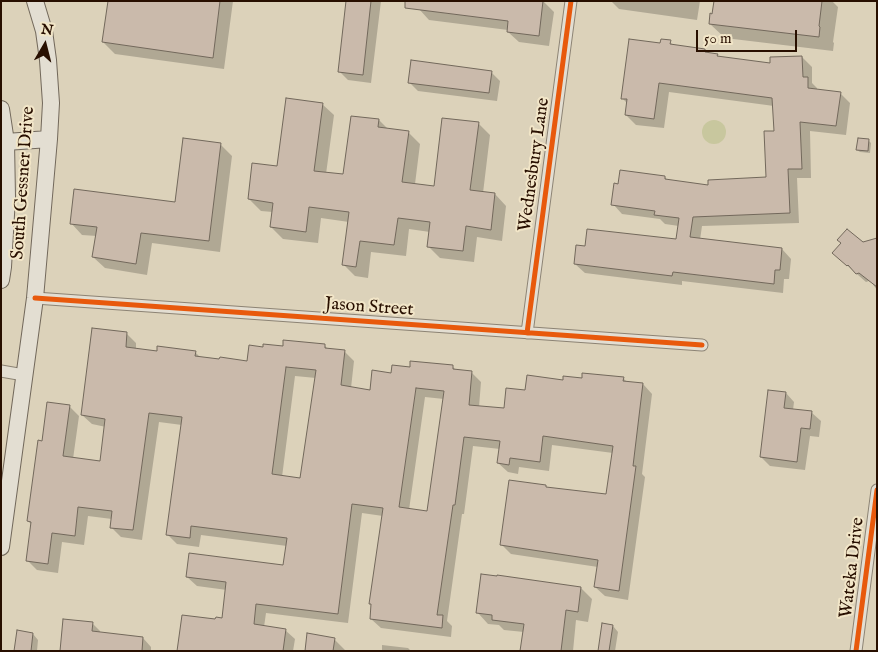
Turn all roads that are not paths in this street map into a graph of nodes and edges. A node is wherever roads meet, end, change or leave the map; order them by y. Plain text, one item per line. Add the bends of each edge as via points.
1 (35, 1) edge
2 (571, 1) edge
3 (1, 110) edge
4 (49, 139) junction
5 (6, 142) junction
6 (1, 280) edge
7 (35, 298) junction
8 (527, 333) junction
9 (702, 345) dead end
10 (1, 371) edge
11 (24, 375) junction
12 (877, 490) edge
13 (1, 548) edge
14 (856, 651) edge

1 - 4 main road, South Gessner Drive via 48,60
2 - 8 street, Wednesbury Lane
3 - 5 main road, South Gessner Drive
4 - 5 main road
4 - 7 main road, South Gessner Drive
5 - 6 main road, South Gessner Drive via 7,197
7 - 8 street, Jason Street
7 - 11 main road, South Gessner Drive
8 - 9 street, Jason Street
10 - 11 street
11 - 13 main road, South Gessner Drive
12 - 14 street, Wateka Drive

